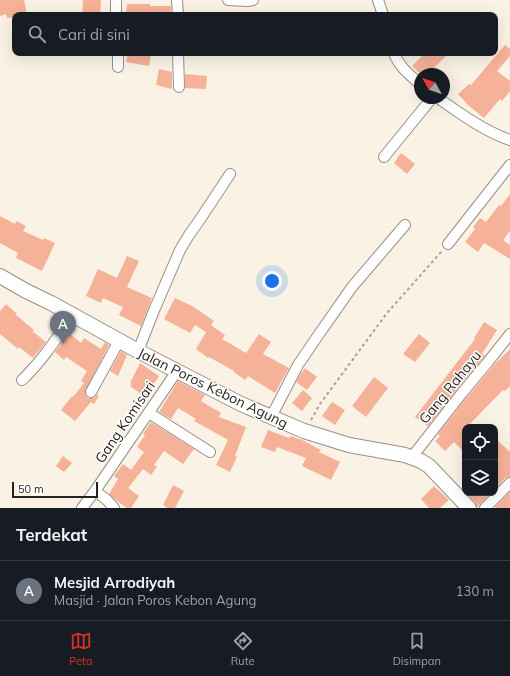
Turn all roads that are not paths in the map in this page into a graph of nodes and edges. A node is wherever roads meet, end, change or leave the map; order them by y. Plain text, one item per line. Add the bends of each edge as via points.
1 (116, 0) edge
2 (177, 0) edge
3 (228, 0) edge
4 (253, 0) edge
5 (378, 0) edge
6 (116, 12) edge
7 (178, 12) edge
8 (382, 12) edge
9 (118, 56) edge
10 (178, 56) edge
11 (395, 56) edge
12 (118, 67) dead end
13 (414, 79) edge
14 (179, 87) dead end
15 (427, 104) edge
16 (447, 104) edge
17 (510, 140) edge
18 (384, 158) dead end
19 (510, 165) edge
20 (230, 174) dead end
21 (405, 225) dead end
22 (448, 244) road end
23 (0, 276) edge
24 (73, 315) junction
25 (510, 334) edge
26 (119, 341) junction
27 (138, 351) junction
28 (177, 371) junction
29 (22, 380) dead end
30 (90, 392) dead end
31 (149, 413) junction
32 (271, 417) junction
33 (210, 452) dead end
34 (412, 457) junction
35 (510, 483) edge
36 (95, 491) junction
37 (82, 508) edge
38 (114, 508) edge
39 (469, 508) edge
40 (485, 508) edge

1 - 6 street
2 - 7 street
3 - 4 street
5 - 8 street
9 - 12 street
10 - 14 street
11 - 13 street
15 - 18 street
16 - 17 street via 467,118
19 - 22 street
20 - 27 street via 180,250
21 - 32 street via 352,287 316,337
23 - 24 main road, Jalan Poros Kebon Agung
24 - 26 main road, Jalan Poros Kebon Agung
24 - 29 street
25 - 34 street, Gang Rahayu
26 - 27 main road, Jalan Poros Kebon Agung
26 - 30 street
27 - 28 main road, Jalan Poros Kebon Agung
28 - 31 street, Gang Komisari
28 - 32 main road, Jalan Poros Kebon Agung
31 - 33 street
31 - 36 street, Gang Komisari
32 - 34 main road, Jalan Poros Kebon Agung via 304,431 349,445
34 - 39 main road, Jalan Poros Kebon Agung via 429,466
35 - 40 street
36 - 37 street, Gang Komisari
36 - 38 street

